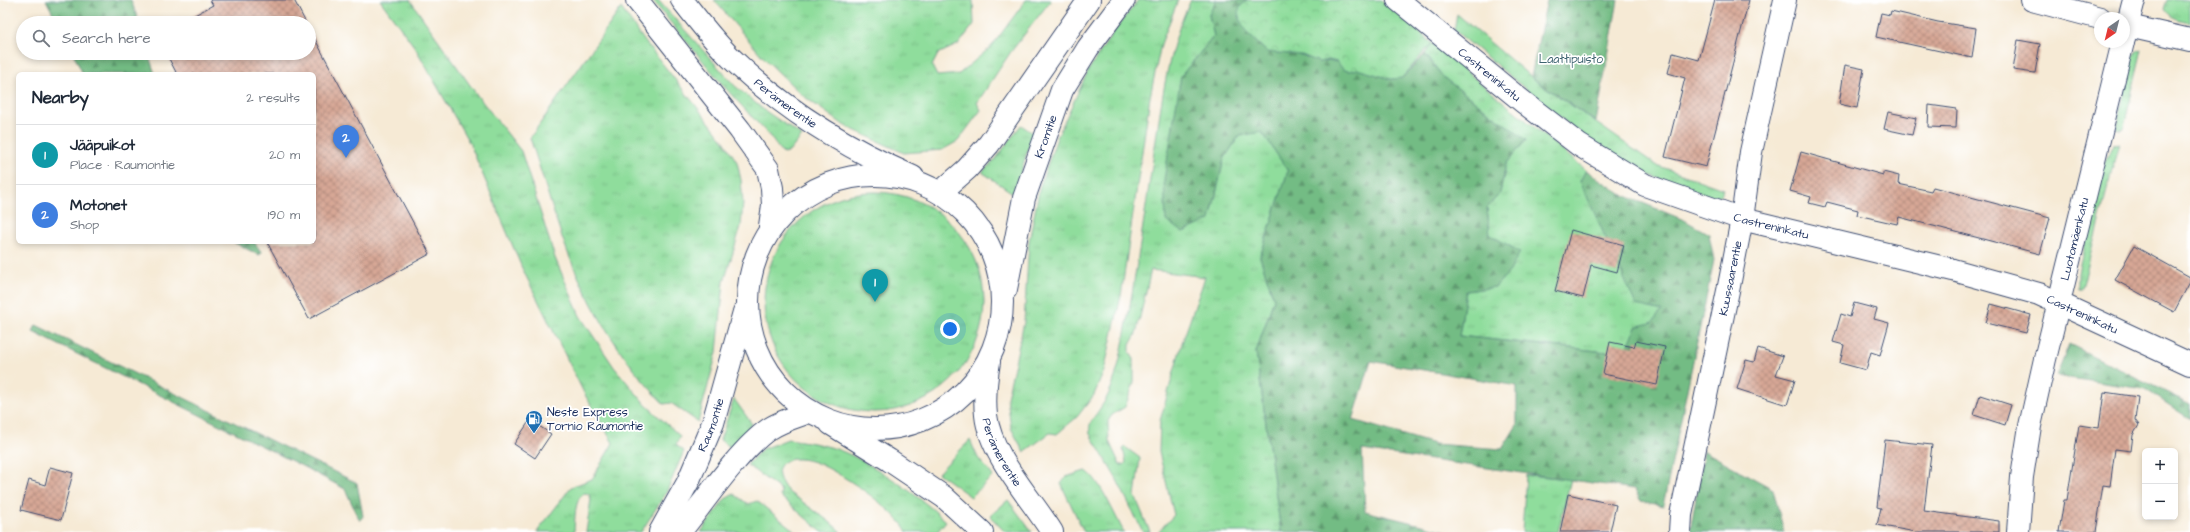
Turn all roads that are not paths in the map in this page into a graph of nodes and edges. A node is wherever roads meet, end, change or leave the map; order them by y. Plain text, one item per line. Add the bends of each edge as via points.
1 (637, 0) edge
2 (682, 0) edge
3 (1089, 0) edge
4 (1124, 0) edge
5 (1398, 0) edge
6 (1785, 0) edge
7 (2032, 0) edge
8 (2134, 0) edge
9 (2130, 15) edge
10 (2094, 16) edge
11 (2130, 34) edge
12 (2190, 40) edge
13 (2121, 48) edge
14 (914, 176) junction
15 (942, 191) junction
16 (1742, 219) junction
17 (770, 226) junction
18 (1006, 289) junction
19 (2060, 303) junction
20 (744, 312) junction
21 (989, 362) junction
22 (2190, 364) edge
23 (808, 412) junction
24 (829, 423) junction
25 (660, 532) edge
26 (680, 532) edge
27 (982, 532) edge
28 (1052, 532) edge
29 (1680, 532) edge
30 (2018, 532) edge

1 - 17 main road via 745,136 768,169 773,205
2 - 14 main road, Perämerentie via 731,58 776,97 825,132 872,159
3 - 15 main road via 989,144 967,169
4 - 18 main road, Kromitie via 1088,48 1062,90 1024,198
5 - 16 main road, Castreninkatu via 1522,101 1611,166 1644,185
6 - 16 main road, Kuussaarentie via 1751,152
7 - 10 main road
8 - 9 main road, Luotomäenkatu
11 - 12 main road
13 - 19 main road, Luotomäenkatu
14 - 15 main road, Perämerentie
14 - 17 main road via 843,184 817,193 797,204
15 - 18 main road, Perämerentie via 965,210 982,231 996,259
16 - 19 main road, Castreninkatu via 1953,270 2039,294
16 - 29 main road, Kuussaarentie via 1681,515
17 - 20 main road via 756,254 748,281
18 - 21 main road, Kromitie via 1001,327
19 - 22 main road, Castreninkatu
19 - 30 main road, Luotomäenkatu via 2030,426 2022,477
20 - 23 main road via 753,346 763,367 774,384 791,401
20 - 25 main road, Raumontie via 713,423 688,482
21 - 24 main road via 964,393 939,410 912,420 882,424
21 - 28 main road, Perämerentie via 984,392 990,433 1004,460
23 - 24 main road
23 - 26 main road via 768,430 745,451
24 - 27 main road via 944,497

